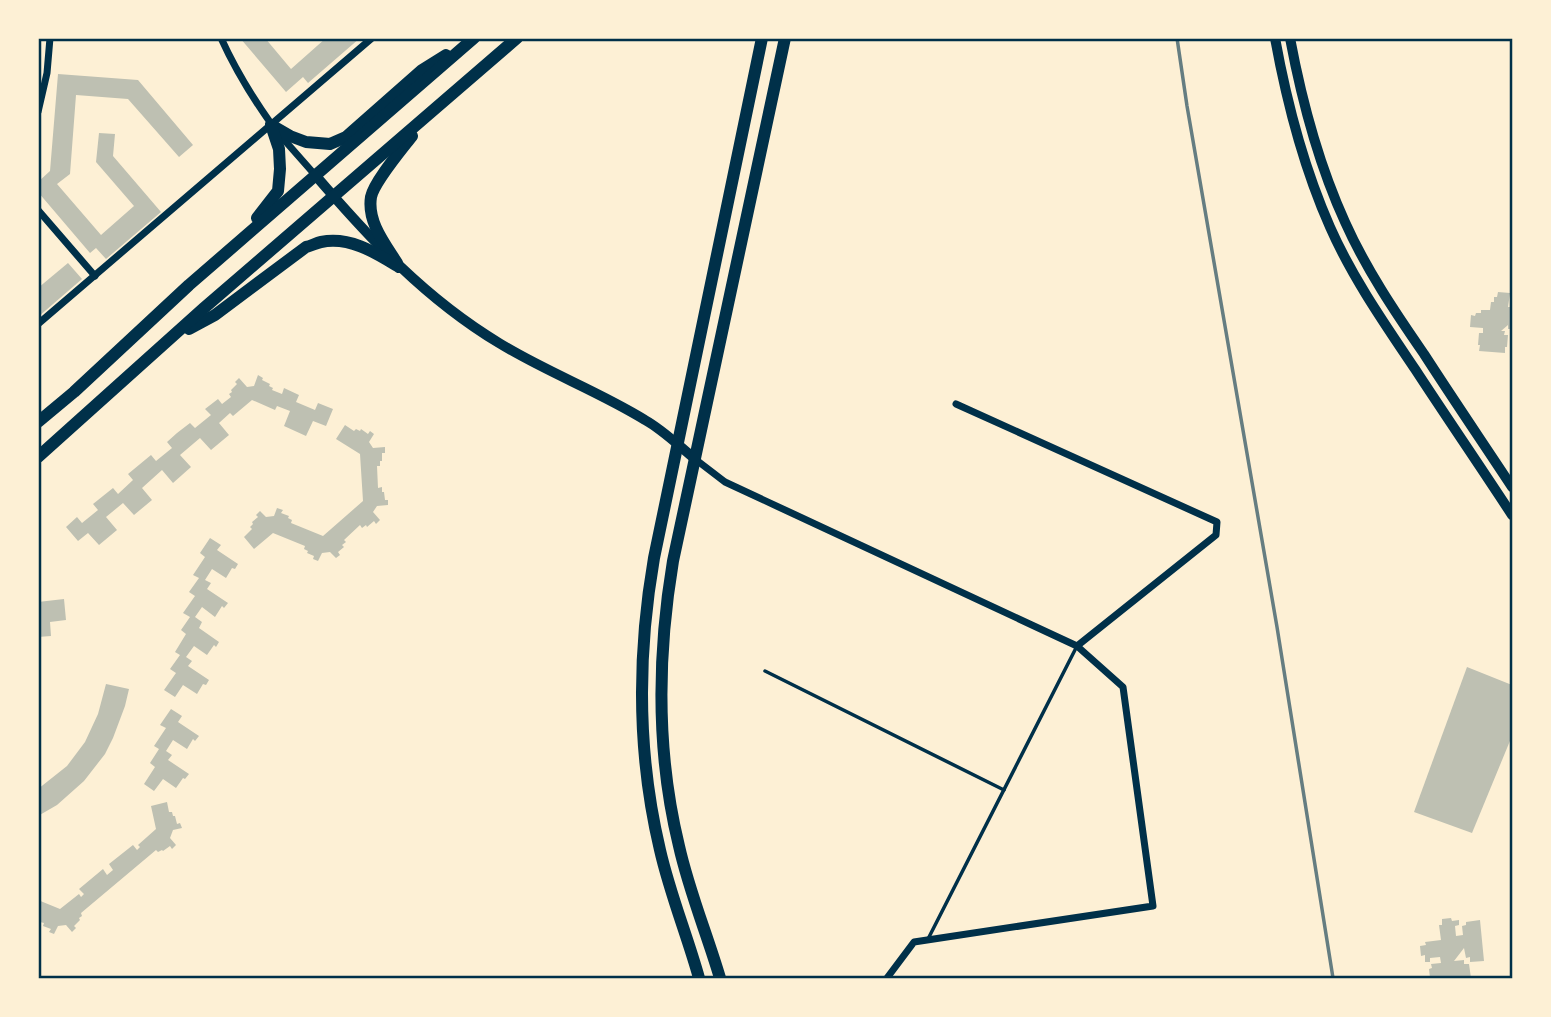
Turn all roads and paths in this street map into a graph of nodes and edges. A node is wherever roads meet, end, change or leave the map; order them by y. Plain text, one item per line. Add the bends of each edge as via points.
1 (50, 38) edge
2 (221, 38) edge
3 (372, 38) edge
4 (473, 38) edge
5 (517, 38) edge
6 (762, 38) edge
7 (785, 38) edge
8 (1275, 38) edge
9 (1290, 38) edge
10 (38, 112) edge
11 (428, 115) junction
12 (271, 125) junction
13 (316, 176) junction
14 (334, 196) junction
15 (38, 210) edge
16 (224, 255) junction
17 (399, 267) junction
18 (95, 276) junction
19 (38, 324) edge
20 (173, 337) junction
21 (956, 404) dead end
22 (38, 422) edge
23 (678, 445) junction
24 (1487, 449) junction
25 (38, 457) edge
26 (695, 459) junction
27 (1513, 474) edge
28 (1513, 487) edge
29 (1513, 515) edge
30 (1077, 646) junction
31 (765, 671) dead end
32 (1004, 790) junction
33 (927, 941) junction
34 (699, 978) edge
35 (720, 978) edge
36 (887, 978) edge

1 - 10 street
2 - 12 street
3 - 12 street
4 - 12 main road via 422,70 346,137 330,144 306,142
4 - 13 main road
5 - 11 main road
6 - 23 main road
7 - 26 main road
8 - 29 main road via 1294,128 1331,229 1384,323
9 - 24 main road via 1309,124 1345,223 1369,270
11 - 14 main road
11 - 17 main road via 371,196 375,225
12 - 13 street
12 - 16 main road via 279,149 278,191
12 - 18 street
13 - 14 street
13 - 16 main road
14 - 17 street
14 - 20 main road
15 - 18 street
16 - 22 main road
17 - 20 main road via 357,245 322,242 306,247 215,315
17 - 23 street via 501,345 646,420
18 - 19 street
20 - 25 main road
21 - 30 street via 1217,522 1216,535
23 - 26 street
23 - 34 main road via 649,590 642,722 660,852
24 - 27 main road
24 - 28 main road
26 - 30 street via 724,482
26 - 35 main road via 665,614 661,721 679,848
30 - 32 lane
30 - 33 street via 1123,687 1153,906
31 - 32 lane
32 - 33 lane
33 - 36 street via 914,942

